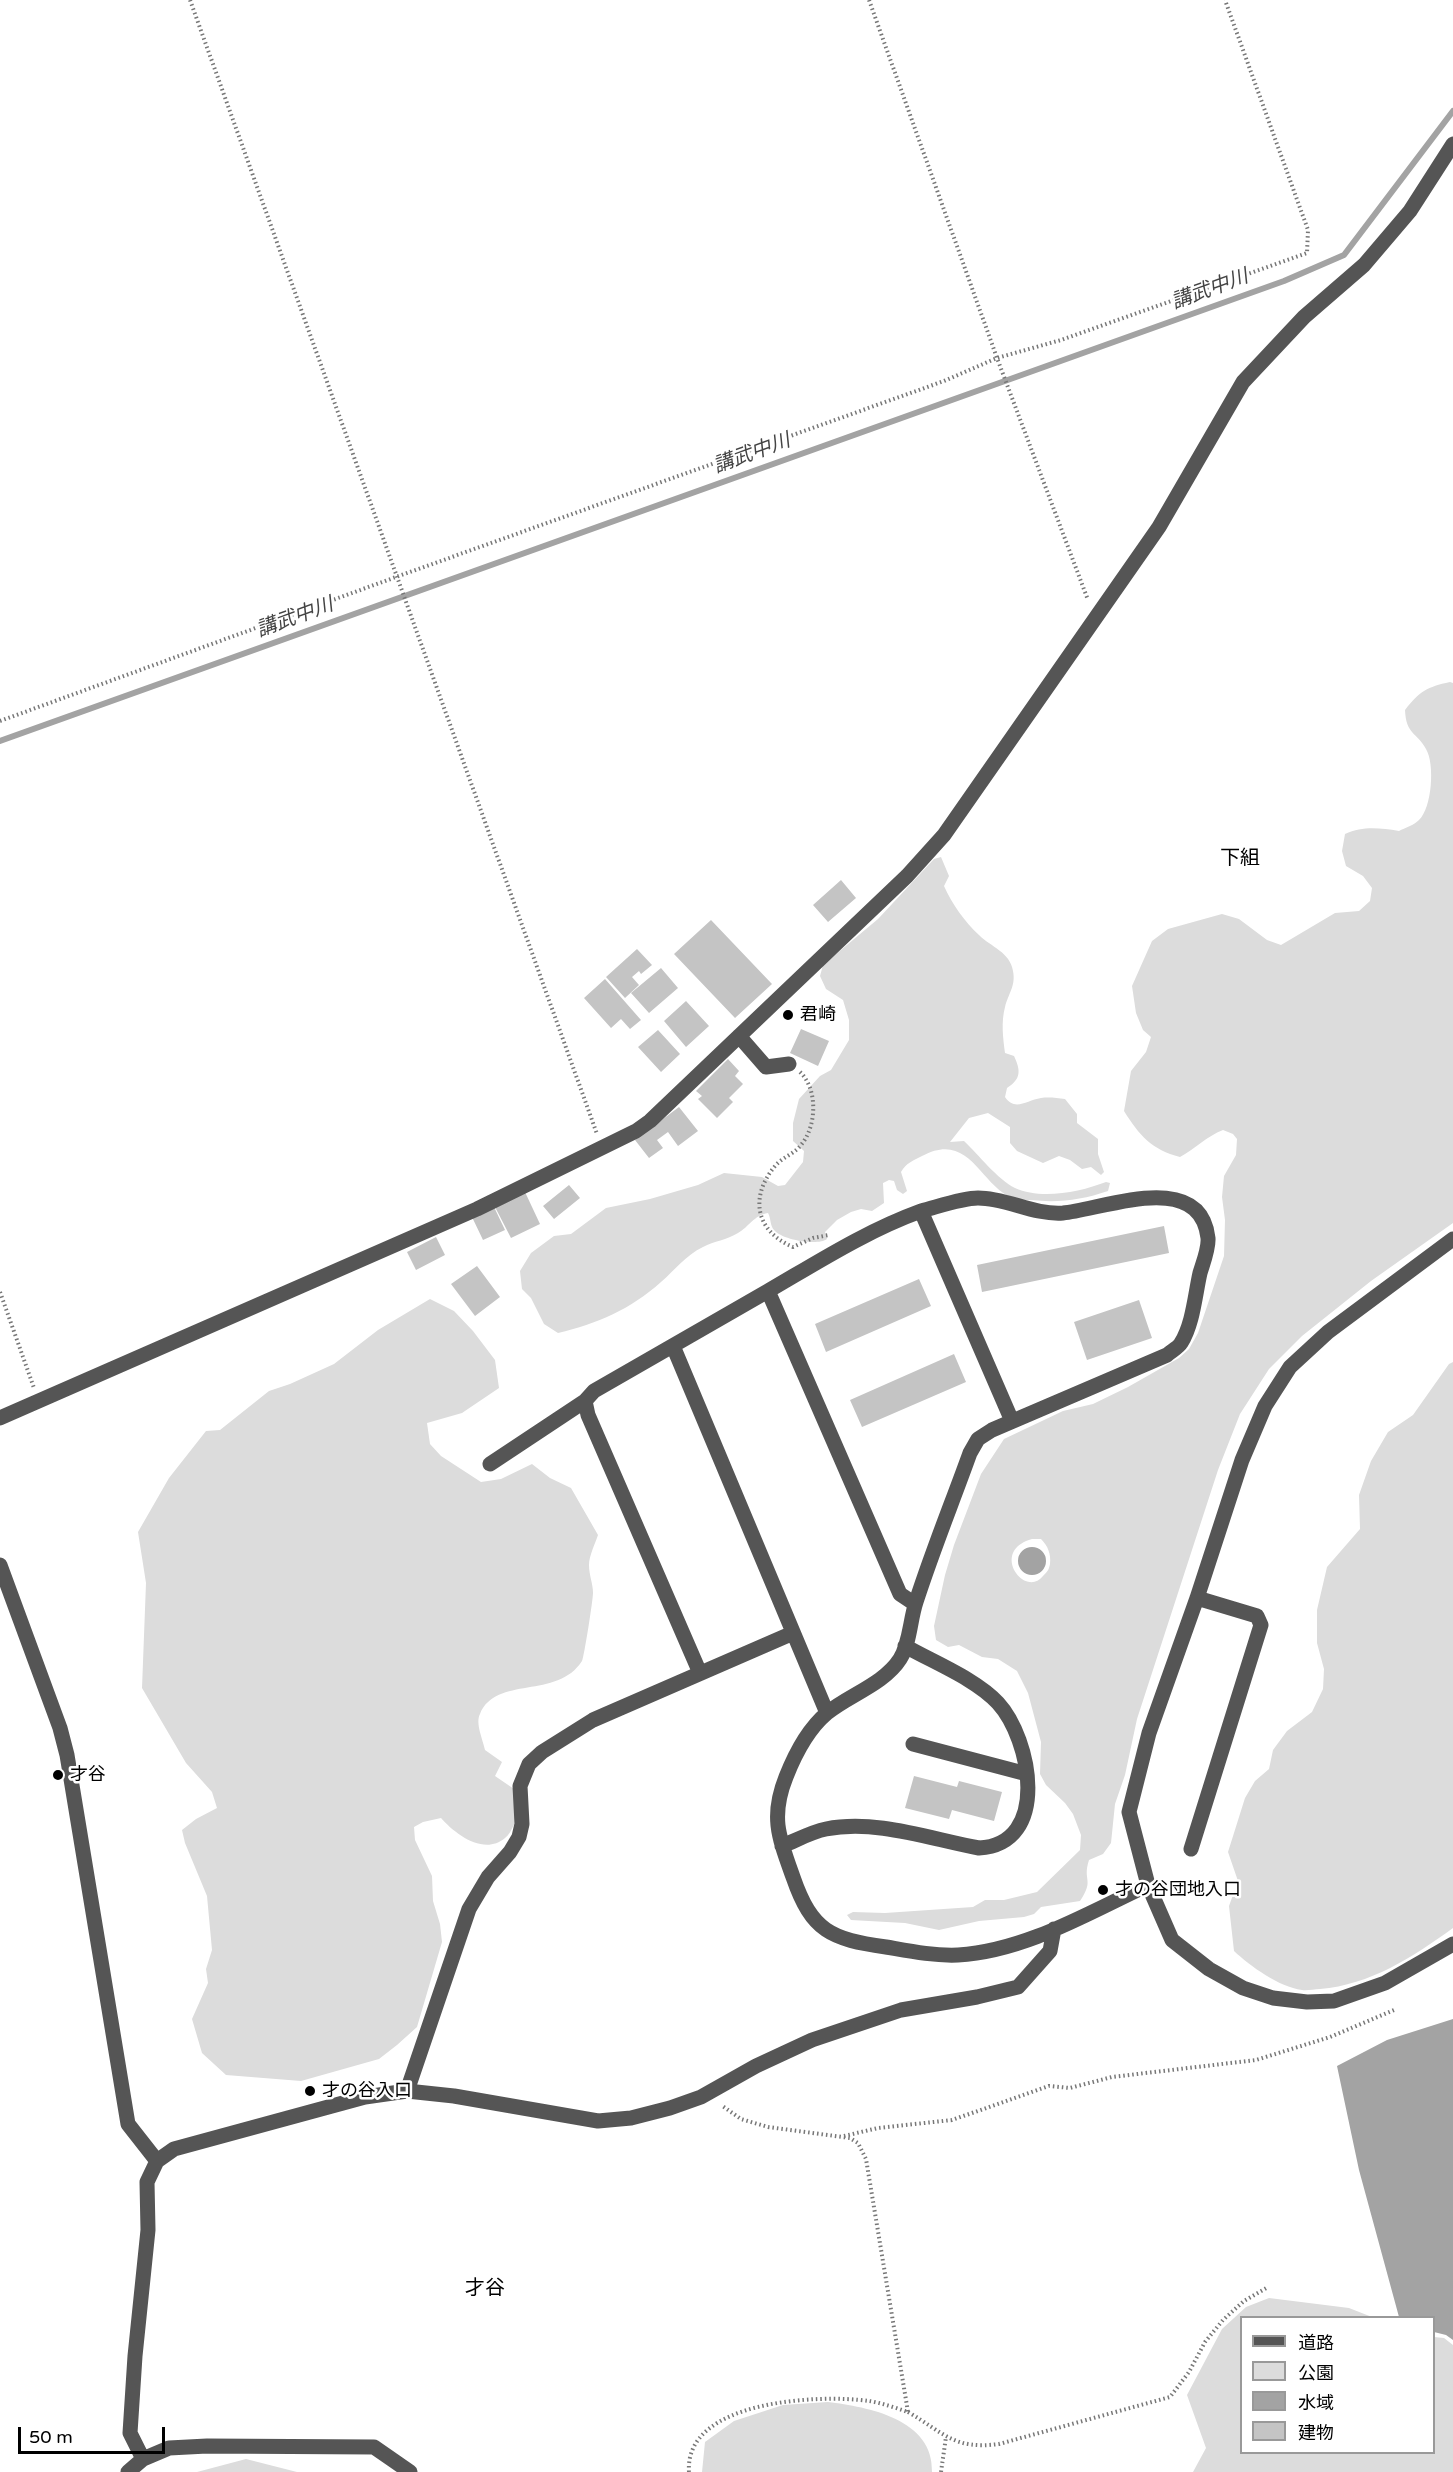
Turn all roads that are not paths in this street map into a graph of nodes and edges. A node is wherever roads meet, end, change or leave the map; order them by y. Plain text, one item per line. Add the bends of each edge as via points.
1 (1453, 144) edge
2 (739, 1036) junction
3 (789, 1064) road end
4 (921, 1211) junction
5 (1453, 1239) edge
6 (768, 1291) junction
7 (672, 1347) junction
8 (585, 1401) junction
9 (0, 1418) edge
10 (1012, 1421) junction
11 (490, 1464) dead end
12 (0, 1564) edge
13 (1197, 1598) junction
14 (915, 1604) junction
15 (793, 1633) junction
16 (905, 1646) junction
17 (700, 1674) junction
18 (827, 1713) junction
19 (914, 1744) dead end
20 (1027, 1774) junction
21 (782, 1846) junction
22 (1191, 1849) dead end
23 (1148, 1885) junction
24 (1054, 1929) junction
25 (1453, 1944) edge
26 (407, 2091) junction
27 (157, 2161) junction
28 (143, 2459) junction
29 (128, 2472) edge
30 (410, 2472) edge

1 - 2 street via 1410,212 1364,265 1304,317 1243,381 1159,527 944,835
2 - 3 street via 766,1067
2 - 9 street via 636,1131 477,1209
4 - 6 street via 878,1228
4 - 10 street
4 - 10 street via 977,1197 1040,1212 1062,1213 1149,1198 1173,1198 1190,1204 1203,1220 1208,1239 1189,1323 1180,1344 1167,1355
5 - 13 street via 1328,1332 1290,1367 1265,1406 1242,1460
6 - 7 street
6 - 14 street via 900,1594
7 - 8 street via 594,1391
7 - 15 street
8 - 11 street
8 - 17 street
10 - 14 street via 978,1439 970,1453
12 - 27 street via 60,1728 128,2124
13 - 22 street via 1257,1616 1262,1626
13 - 23 street via 1149,1733 1130,1812
14 - 16 street
15 - 17 street
15 - 18 street
16 - 18 street via 900,1659 887,1672
16 - 20 street via 974,1684 999,1704 1018,1736
17 - 26 street via 593,1720 529,1764 520,1786 519,1837 488,1876 469,1909
18 - 21 street via 800,1748 783,1787 776,1811
19 - 20 street
20 - 21 street via 1027,1804 1020,1825 1007,1839 987,1848 860,1827 827,1829
21 - 24 street via 806,1910 842,1940 957,1955 986,1951
23 - 24 street
23 - 25 street via 1172,1940 1209,1969 1243,1988 1273,1998 1334,2001 1354,1995 1384,1983
24 - 26 street via 1050,1951 1018,1987 901,2010 812,2040 701,2097 631,2118 598,2121
26 - 27 street via 365,2097 209,2138 174,2149
27 - 28 street via 147,2182 148,2230 130,2433
28 - 29 street
28 - 30 street via 169,2448 207,2446 374,2447

